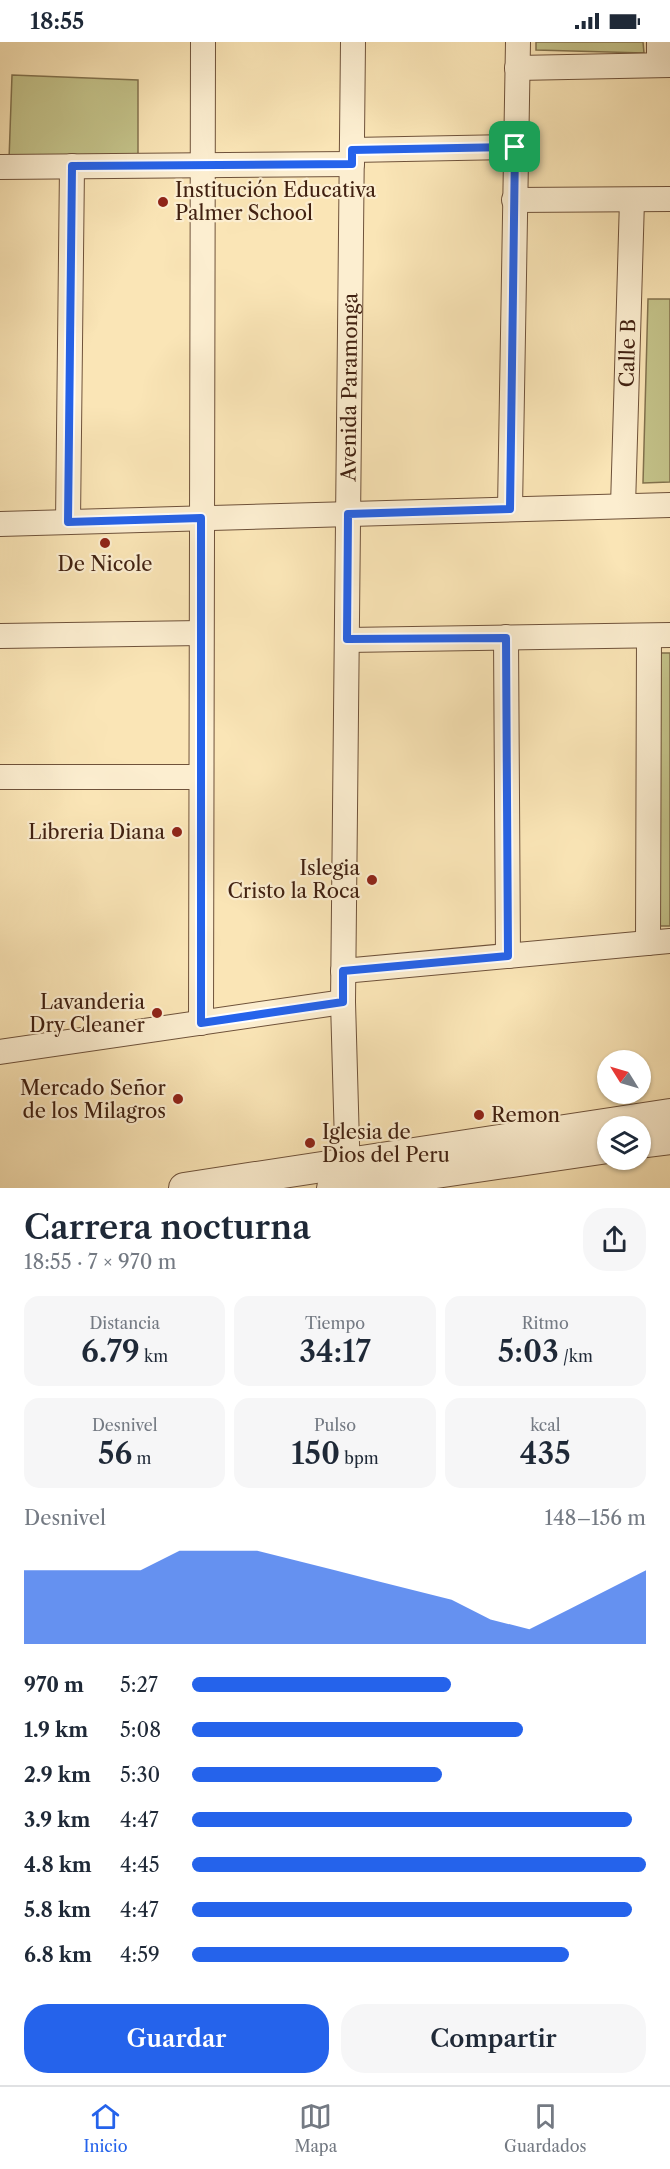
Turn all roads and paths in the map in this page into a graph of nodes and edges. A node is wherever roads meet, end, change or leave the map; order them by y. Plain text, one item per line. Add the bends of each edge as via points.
1 (203, 42) edge
2 (353, 42) edge
3 (518, 42) edge
4 (663, 57) edge
5 (518, 68) junction
6 (515, 147) junction
7 (352, 157) junction
8 (201, 165) junction
9 (72, 166) junction
10 (0, 167) edge
11 (514, 200) junction
12 (632, 200) junction
13 (670, 200) edge
14 (670, 505) edge
15 (623, 506) junction
16 (510, 509) junction
17 (348, 514) junction
18 (201, 518) junction
19 (68, 522) junction
20 (0, 524) edge
21 (201, 633) junction
22 (0, 636) edge
23 (659, 636) edge
24 (506, 638) junction
25 (347, 639) junction
26 (0, 777) edge
27 (201, 777) junction
28 (659, 942) edge
29 (508, 956) junction
30 (343, 971) junction
31 (343, 1002) junction
32 (201, 1023) junction
33 (0, 1052) edge
34 (670, 1114) edge
35 (670, 1139) edge
36 (651, 1142) edge
37 (597, 1149) edge
38 (342, 1179) edge
39 (184, 1188) edge

1 - 8 street
2 - 7 street, Avenida Paramonga
3 - 5 street
4 - 5 street
5 - 6 street
6 - 7 street
6 - 11 street
7 - 8 street
7 - 17 street, Avenida Paramonga
8 - 9 street
8 - 18 street
9 - 10 street
9 - 19 street
11 - 12 street
11 - 16 street
12 - 13 street
12 - 15 street, Calle B
14 - 15 street
15 - 16 street
16 - 17 street
17 - 18 street
17 - 25 street, Avenida Paramonga
18 - 19 street
18 - 21 street
19 - 20 street
21 - 22 street
21 - 27 street
23 - 24 street
23 - 28 street
24 - 25 street
24 - 29 street
25 - 30 street, Avenida Paramonga
26 - 27 street
27 - 32 street
28 - 29 street
29 - 30 street
30 - 31 street, Avenida Paramonga
31 - 32 street
31 - 38 street, Avenida Paramonga
32 - 33 street
34 - 38 street
35 - 36 street
37 - 38 street
38 - 39 street

